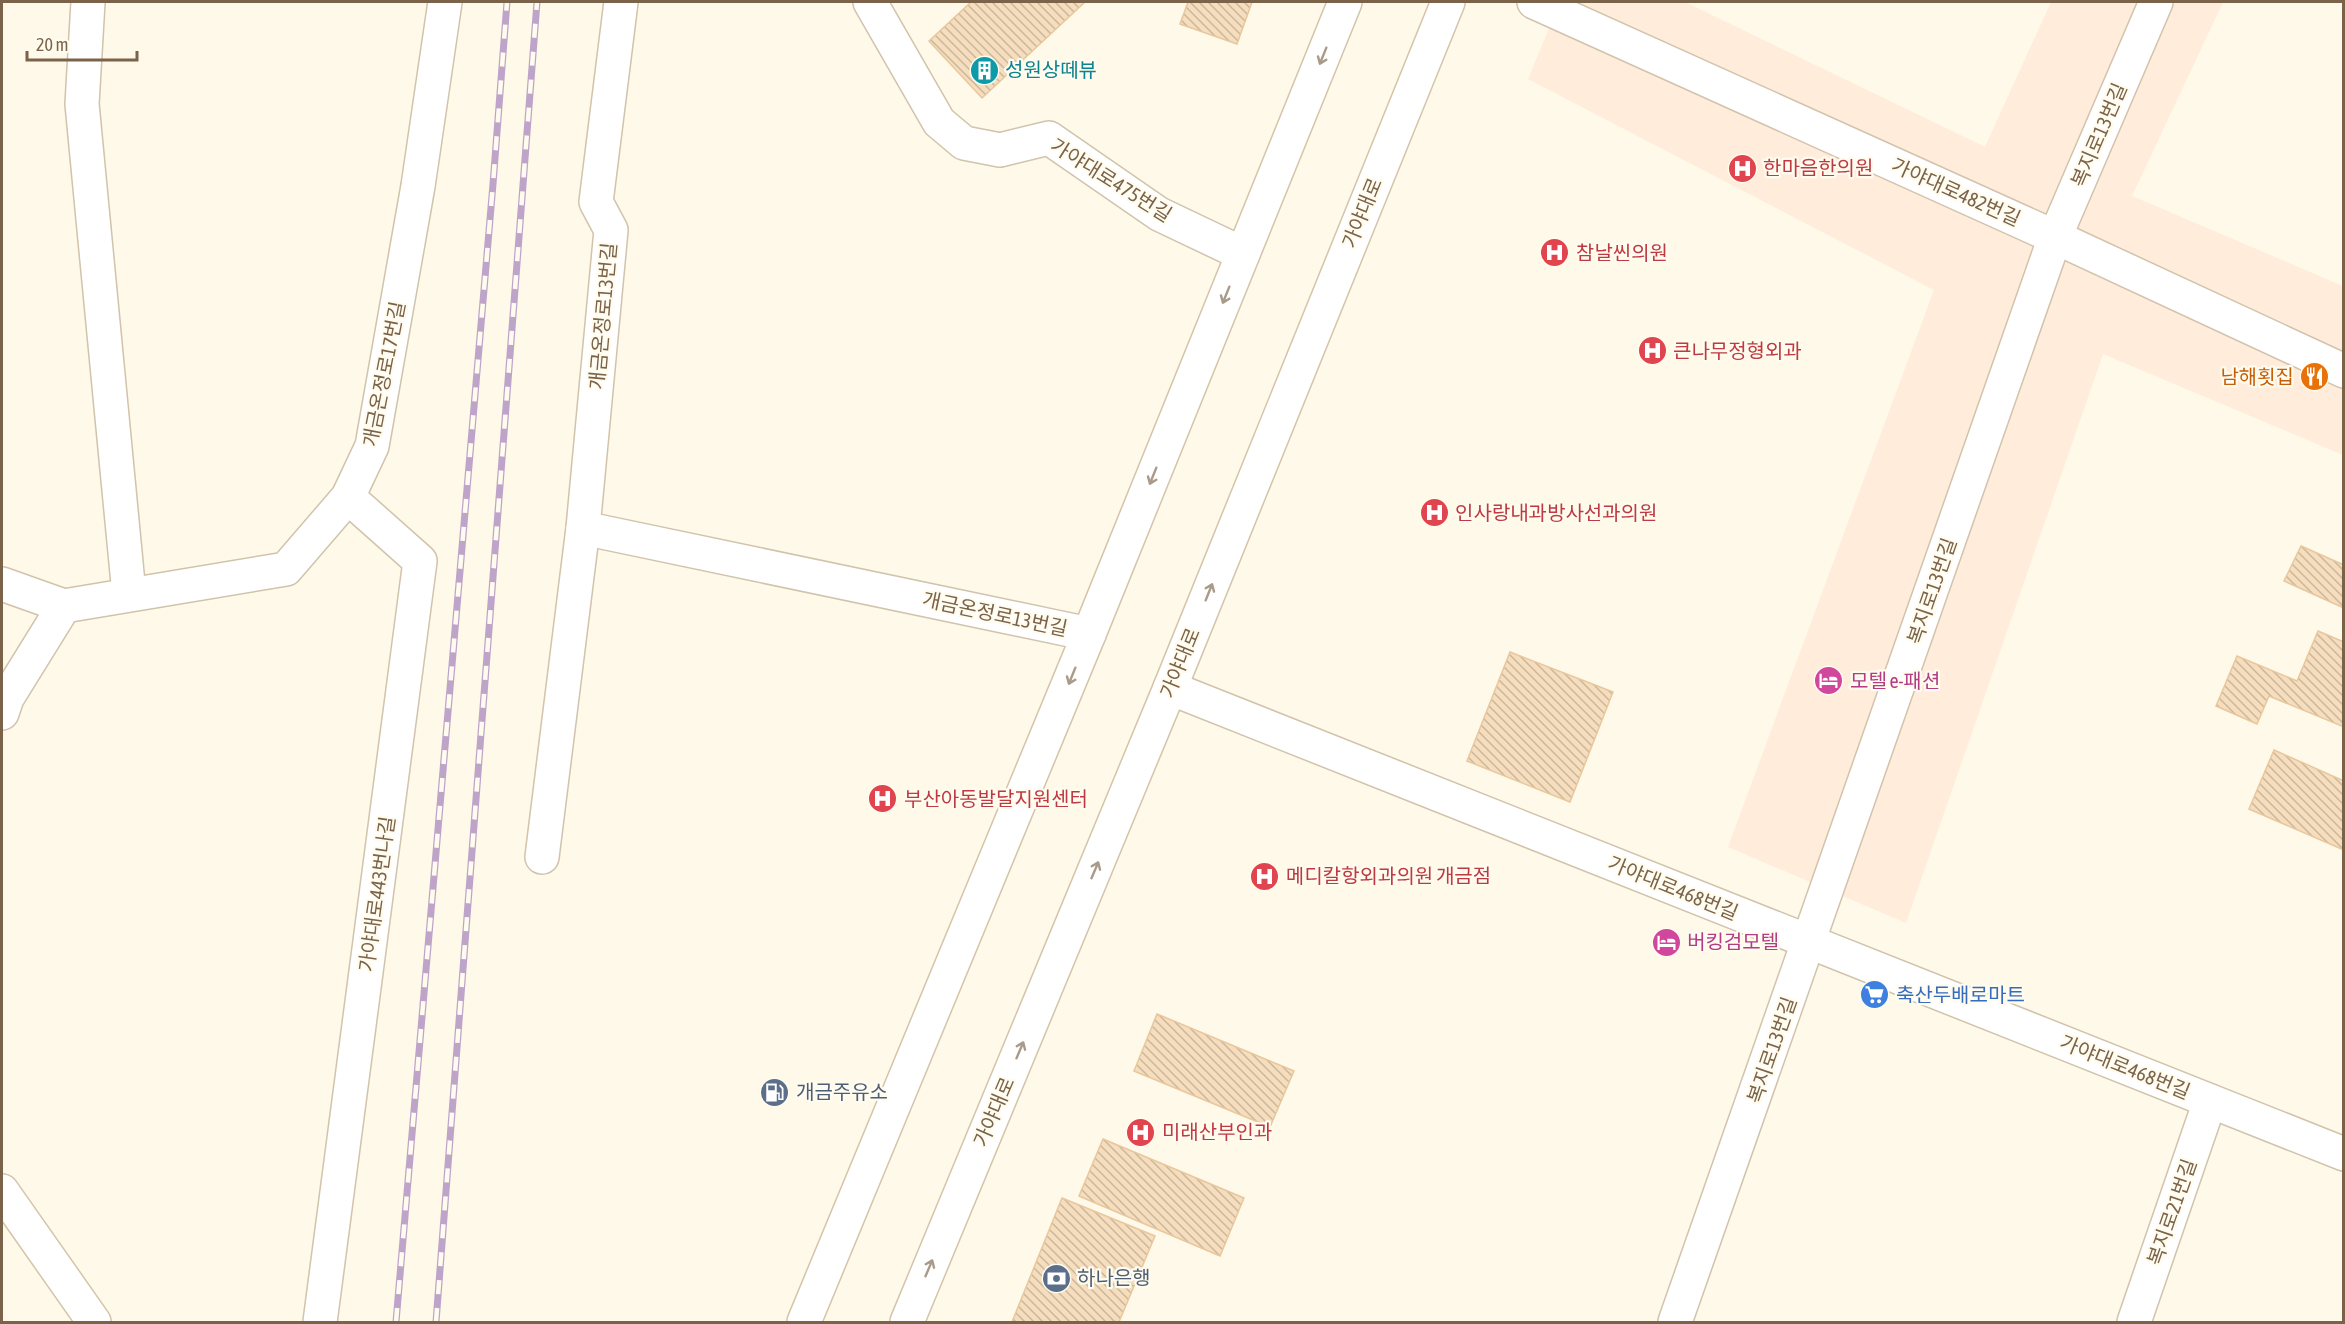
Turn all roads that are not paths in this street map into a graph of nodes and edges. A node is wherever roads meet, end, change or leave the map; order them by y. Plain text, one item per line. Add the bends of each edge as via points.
1 (88, 2) edge
2 (445, 2) edge
3 (621, 2) edge
4 (870, 2) edge
5 (1345, 2) edge
6 (1448, 2) edge
7 (1534, 2) edge
8 (2156, 2) edge
9 (2055, 237) junction
10 (1243, 254) junction
11 (2343, 371) edge
12 (348, 497) junction
13 (583, 528) junction
14 (2, 584) edge
15 (129, 594) junction
16 (64, 606) junction
17 (1089, 634) junction
18 (1170, 688) junction
19 (2, 713) edge
20 (542, 857) dead end
21 (1809, 942) junction
22 (2210, 1101) junction
23 (2343, 1154) edge
24 (2, 1191) edge
25 (94, 1323) edge
26 (320, 1323) edge
27 (804, 1323) edge
28 (907, 1323) edge
29 (1675, 1323) edge
30 (2134, 1323) edge

1 - 15 street via 82,104
2 - 12 street, 개금온정로17번길 via 418,186 372,447
3 - 13 street, 개금온정로13번길 via 596,202 611,230
4 - 10 street, 가야대로475번길 via 939,122 964,143 1000,150 1049,138 1159,214
5 -> 10 street
18 -> 6 street, 가야대로
7 - 9 street, 가야대로482번길
8 - 9 street, 복지로13번길
9 - 11 street, 가야대로482번길
9 - 21 street, 복지로13번길
10 -> 17 street
12 - 15 street, 개금온정로17번길 via 286,569
12 - 26 street, 가야대로443번나길 via 420,561
13 - 17 street, 개금온정로13번길
13 - 20 street, 개금온정로13번길
14 - 16 street, 개금온정로17번길
15 - 16 street, 개금온정로17번길
16 - 19 street via 7,698
17 -> 27 street
18 - 21 street, 가야대로468번길
28 -> 18 street, 가야대로
21 - 22 street, 가야대로468번길
21 - 29 street, 복지로13번길
22 - 23 street, 가야대로468번길
22 - 30 street, 복지로21번길
24 - 25 street

